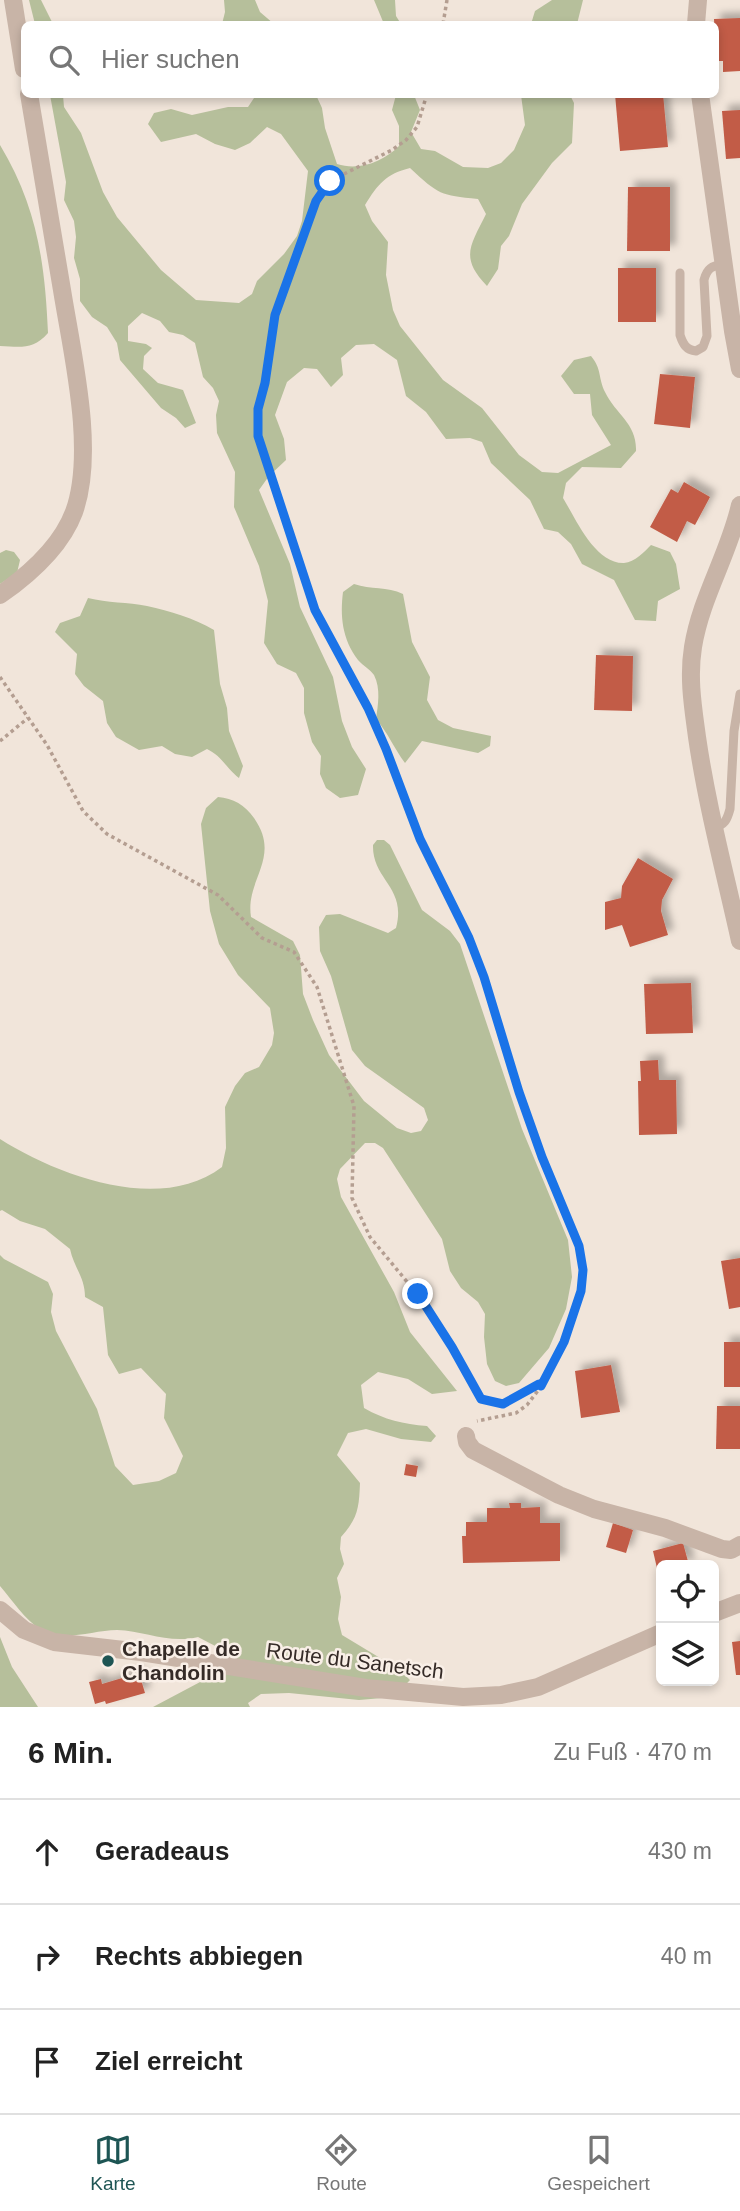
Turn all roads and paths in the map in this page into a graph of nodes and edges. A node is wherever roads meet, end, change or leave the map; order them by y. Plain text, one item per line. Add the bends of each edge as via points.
1 (13, 0) edge
2 (447, 0) edge
3 (698, 0) edge
4 (444, 21) edge
5 (696, 21) edge
6 (21, 50) edge
7 (30, 98) edge
8 (426, 98) edge
9 (701, 98) edge
10 (723, 264) junction
11 (680, 273) dead end
12 (737, 341) edge
13 (740, 369) edge
14 (740, 505) edge
15 (0, 594) edge
16 (0, 677) edge
17 (740, 694) edge
18 (28, 718) junction
19 (0, 741) edge
20 (713, 828) junction
21 (740, 941) edge
22 (541, 1386) junction
23 (467, 1436) joint
24 (740, 1545) edge
25 (740, 1603) edge
26 (0, 1610) edge
27 (719, 1611) edge
28 (656, 1635) edge

1 - 6 street
2 - 4 path
3 - 5 street
7 - 15 street via 75,377 83,461 77,502 61,537 47,555
8 - 22 path via 407,140 330,181 316,201 272,327 258,436 315,610 368,708 420,839 469,938 542,1157 579,1246 581,1291 564,1342
9 - 10 street
10 - 11 lane via 706,272 707,336 696,351 682,344 680,335
10 - 12 street
12 - 13 street
14 - 20 street via 701,614 690,672
16 - 18 path
17 - 20 lane via 730,809 723,825
18 - 19 path
18 - 22 path via 82,811 107,834 218,895 262,938 294,952 317,987 354,1106 352,1198 370,1237 418,1294 481,1399 503,1404
20 - 21 street
22 - 23 path via 516,1413 475,1422
23 - 24 street via 473,1450 594,1509 722,1549
25 - 27 street
26 - 28 street, Route du Sanetsch via 24,1630 54,1642 366,1688 463,1697 538,1687

